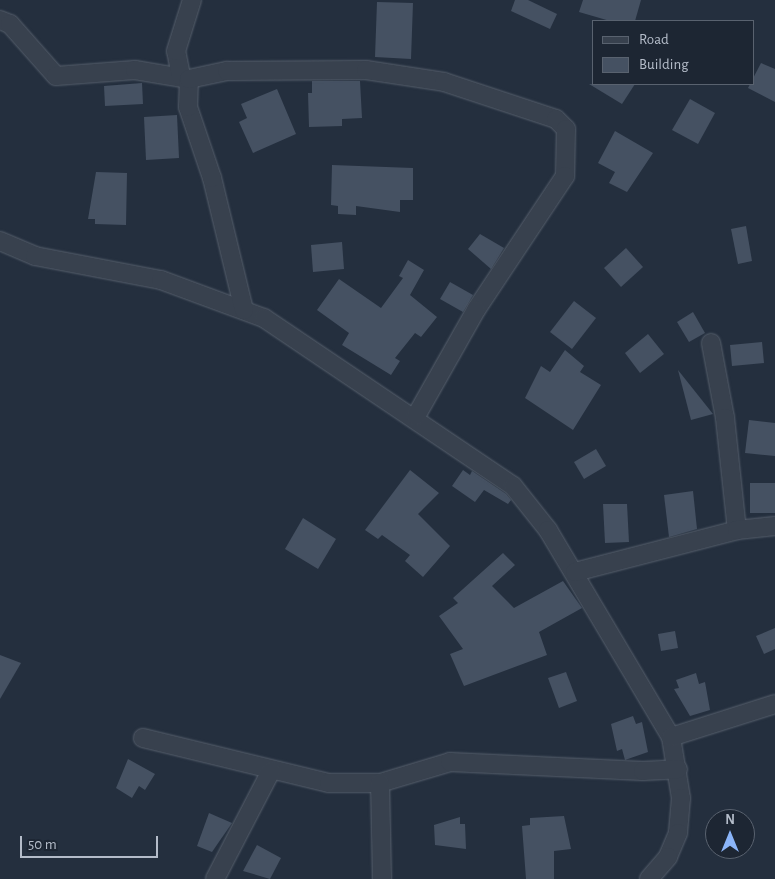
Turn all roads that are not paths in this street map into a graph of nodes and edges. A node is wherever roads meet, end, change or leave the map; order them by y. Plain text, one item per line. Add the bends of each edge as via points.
1 (192, 0) edge
2 (0, 20) edge
3 (185, 77) junction
4 (0, 241) edge
5 (244, 310) junction
6 (711, 343) dead end
7 (416, 416) junction
8 (775, 526) edge
9 (737, 530) junction
10 (575, 572) junction
11 (775, 704) edge
12 (671, 737) junction
13 (143, 738) dead end
14 (678, 768) junction
15 (272, 771) junction
16 (380, 783) junction
17 (215, 879) edge
18 (382, 879) edge
19 (649, 879) edge

1 - 3 street via 176,51
2 - 3 street via 10,24 56,76 134,70
3 - 5 street via 188,107 212,178
3 - 7 street via 227,71 366,70 444,82 534,110 556,119 566,129 565,176 476,310
4 - 5 street via 35,256 161,280
5 - 7 street via 264,318
6 - 9 street via 725,418
7 - 10 street via 513,486
8 - 9 street
9 - 10 street
10 - 12 street
11 - 12 street
12 - 14 street
13 - 15 street
14 - 16 street via 643,771 450,762
14 - 19 street via 678,833 668,857
15 - 16 street via 328,783
15 - 17 street
16 - 18 street

